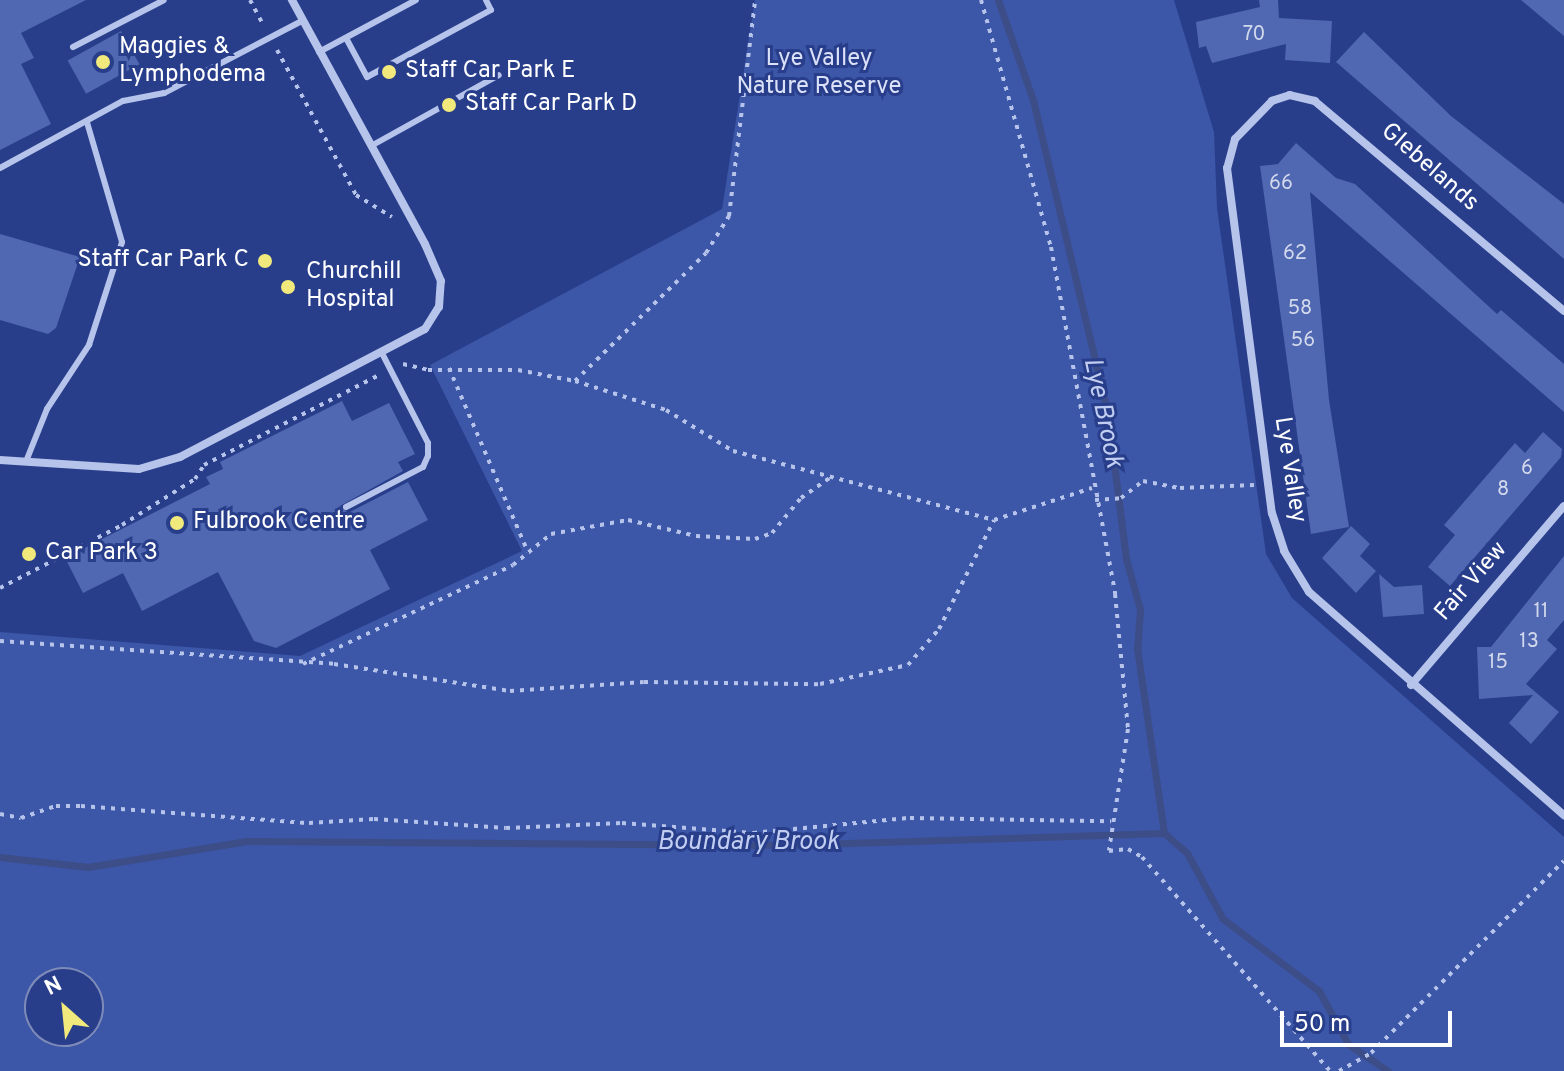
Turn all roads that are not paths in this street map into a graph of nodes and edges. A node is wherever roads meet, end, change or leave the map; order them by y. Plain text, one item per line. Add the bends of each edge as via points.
1 (164, 0) edge
2 (292, 0) edge
3 (416, 0) edge
4 (486, 0) edge
5 (302, 21) junction
6 (346, 38) junction
7 (73, 47) dead end
8 (319, 52) junction
9 (499, 75) dead end
10 (1256, 114) joint
11 (87, 122) junction
12 (371, 146) junction
13 (0, 168) edge
14 (1564, 311) edge
15 (381, 351) junction
16 (27, 459) junction
17 (0, 460) edge
18 (1564, 506) edge
19 (346, 507) dead end
20 (1411, 685) junction
21 (1564, 815) edge

1 - 7 lane
2 - 5 street
3 - 6 lane
4 - 6 lane via 491,10 367,77
5 - 8 street
5 - 11 lane via 164,93 123,101
6 - 8 lane
8 - 12 street
9 - 12 lane
10 - 14 street, Glebelands via 1290,95 1336,114
10 - 20 street, Lye Valley via 1235,139 1227,168 1272,513 1284,551 1309,592
11 - 13 lane
11 - 16 lane via 122,242 89,345 47,409
12 - 15 street via 441,281 439,307 425,329
15 - 16 street via 180,457 139,469
15 - 19 lane via 428,443 428,456 423,467
16 - 17 street
18 - 20 street, Fair View
20 - 21 street, Lye Valley

